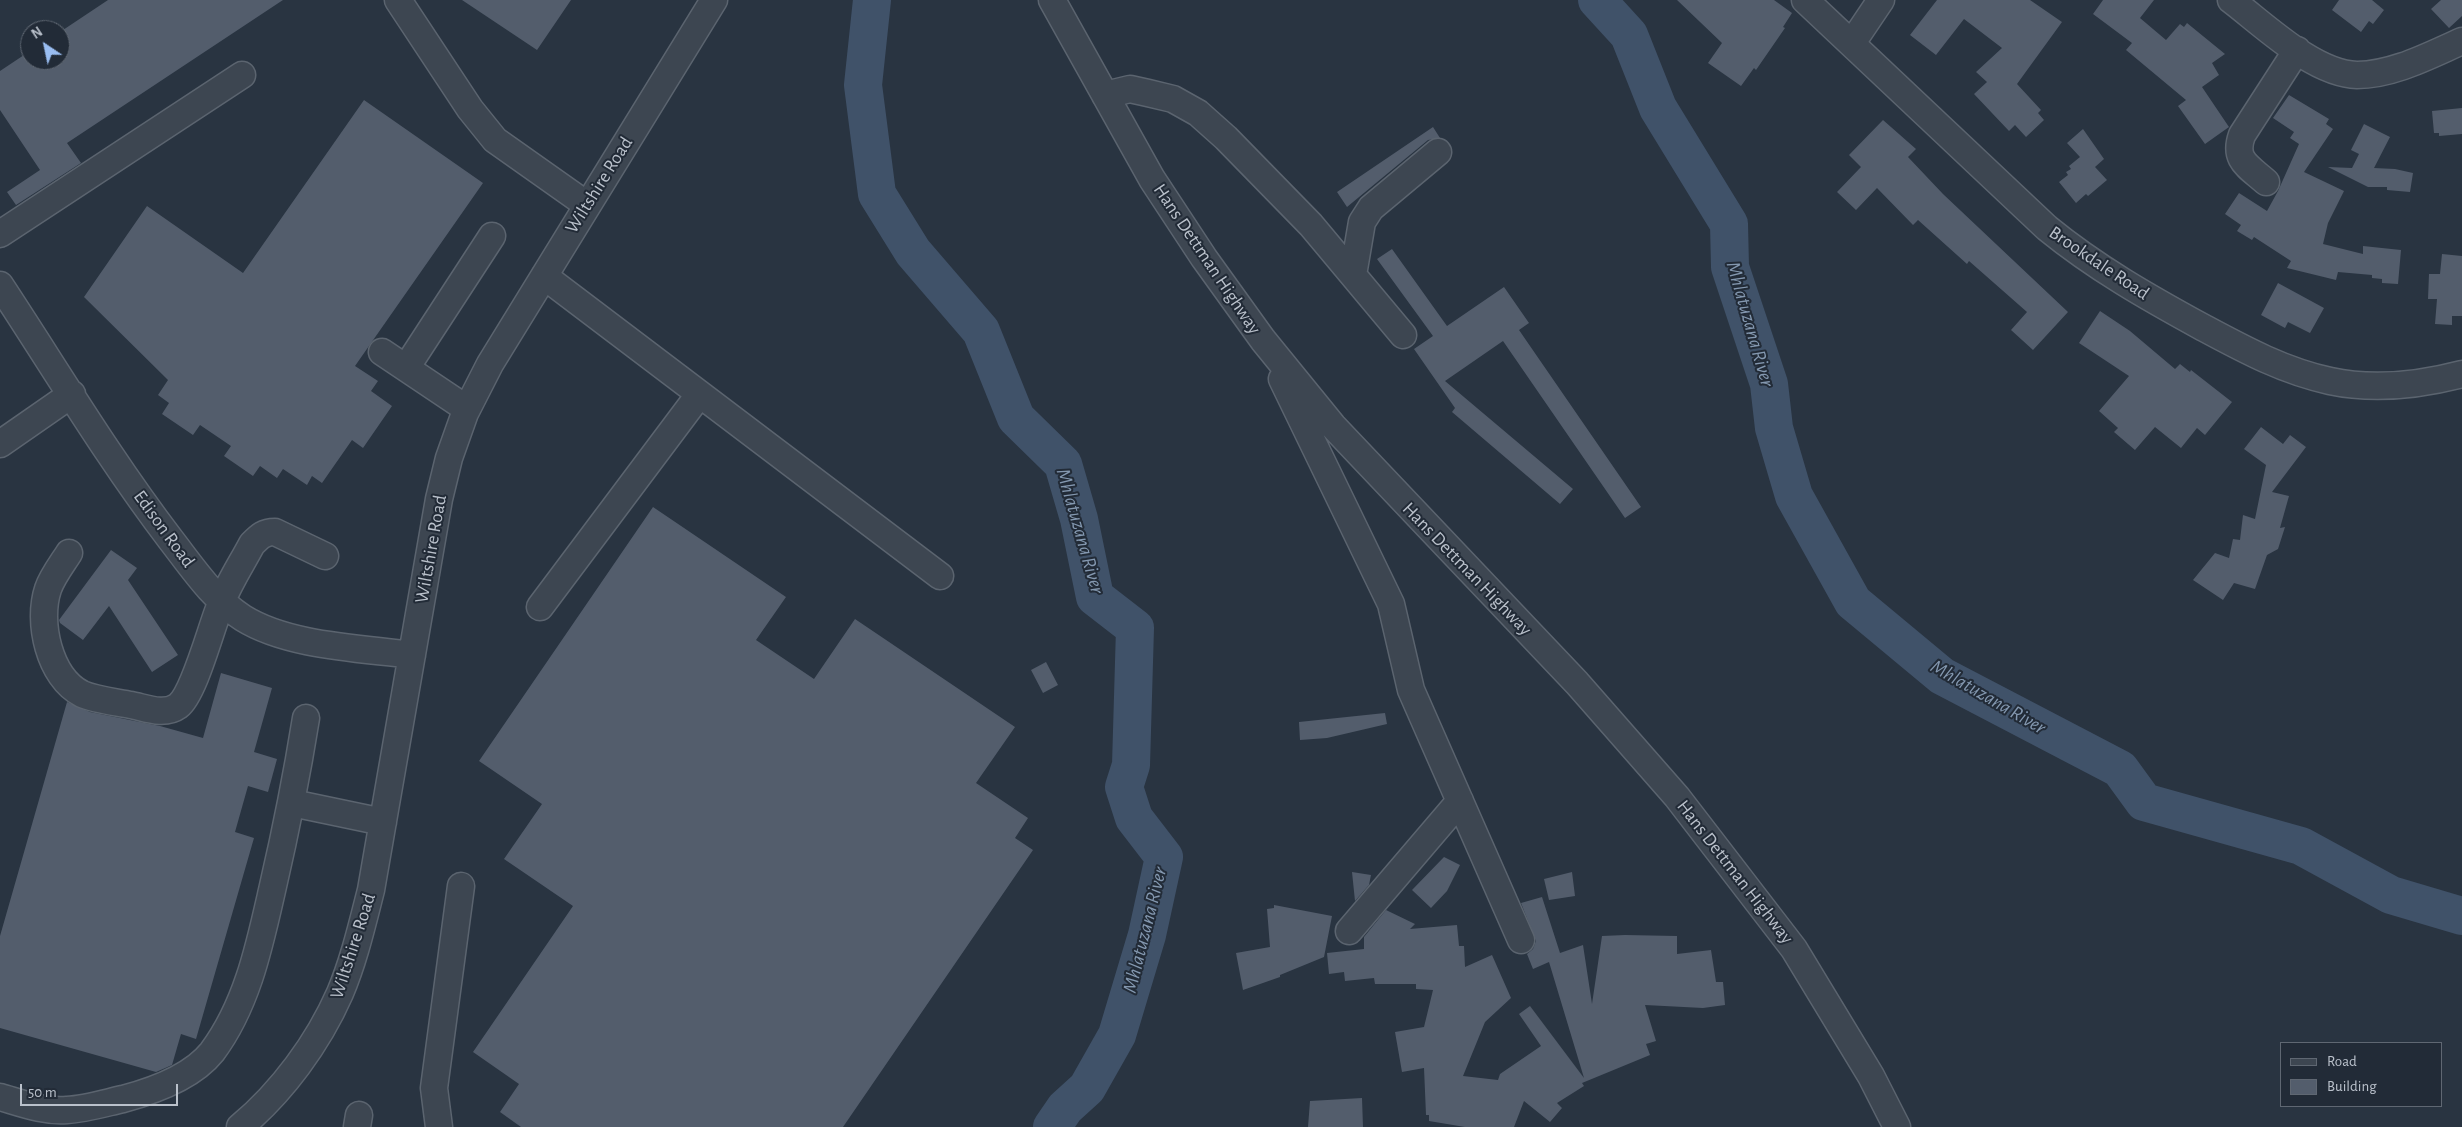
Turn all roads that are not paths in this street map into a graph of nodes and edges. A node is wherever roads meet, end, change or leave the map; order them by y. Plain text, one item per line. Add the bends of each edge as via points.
1 (398, 0) edge
2 (714, 0) edge
3 (1052, 0) edge
4 (1805, 0) edge
5 (1881, 0) edge
6 (2231, 0) edge
7 (2462, 41) edge
8 (1852, 43) junction
9 (2297, 50) junction
10 (242, 75) dead end
11 (1105, 95) junction
12 (1438, 152) dead end
13 (2266, 182) dead end
14 (587, 205) junction
15 (0, 234) edge
16 (492, 236) dead end
17 (544, 276) junction
18 (1353, 276) junction
19 (0, 285) edge
20 (1403, 335) dead end
21 (1263, 340) junction
22 (382, 352) dead end
23 (406, 368) junction
24 (2462, 374) edge
25 (72, 394) junction
26 (699, 395) junction
27 (467, 409) junction
28 (5, 434) edge
29 (69, 553) dead end
30 (325, 556) dead end
31 (940, 576) dead end
32 (222, 601) junction
33 (540, 608) dead end
34 (412, 655) junction
35 (306, 718) dead end
36 (1460, 801) junction
37 (292, 803) junction
38 (383, 822) junction
39 (460, 886) dead end
40 (1349, 931) dead end
41 (1521, 940) dead end
42 (0, 1097) edge
43 (240, 1127) edge
44 (439, 1127) edge
45 (1897, 1127) edge

1 - 14 street via 470,109 495,140
2 - 14 street, Wiltshire Road
3 - 11 street, Hans Dettman Highway
4 - 8 street, Brookdale Road
5 - 8 street
6 - 9 street
7 - 9 street via 2387,71 2357,75 2328,68
8 - 24 street, Brookdale Road via 2047,228 2112,276 2182,316 2264,359 2300,374 2332,381 2384,385
9 - 13 street via 2239,144 2239,154 2244,162
10 - 15 street
11 - 18 street via 1130,89 1148,92 1174,99 1198,113 1311,225
11 - 21 street, Hans Dettman Highway via 1176,217
12 - 18 street via 1371,208 1362,222
14 - 17 street, Wiltshire Road
16 - 23 street
17 - 26 street
17 - 27 street, Wiltshire Road via 490,364
18 - 20 street
19 - 25 street, Edison Road
21 - 36 street via 1391,604 1410,690
21 - 45 street, Hans Dettman Highway via 1333,426 1577,683 1677,797 1794,949
22 - 23 street
23 - 27 street
25 - 28 street
25 - 32 street, Edison Road via 150,512 200,578
26 - 31 street
26 - 33 street
27 - 34 street, Wiltshire Road via 449,458 439,499
29 - 32 street via 48,587 44,625 47,645 58,668 83,694 153,710 168,711 180,705
30 - 32 street via 275,532 266,532 252,544
32 - 34 street, Edison Road via 243,618 268,630 308,641
34 - 38 street, Wiltshire Road
35 - 37 street
36 - 40 street
36 - 41 street
37 - 38 street
37 - 42 street via 257,955 234,1017 211,1053 181,1076 142,1094 104,1103 66,1110
38 - 43 street, Wiltshire Road via 372,890 340,993 317,1037 288,1076 256,1114
39 - 44 street via 434,1088

